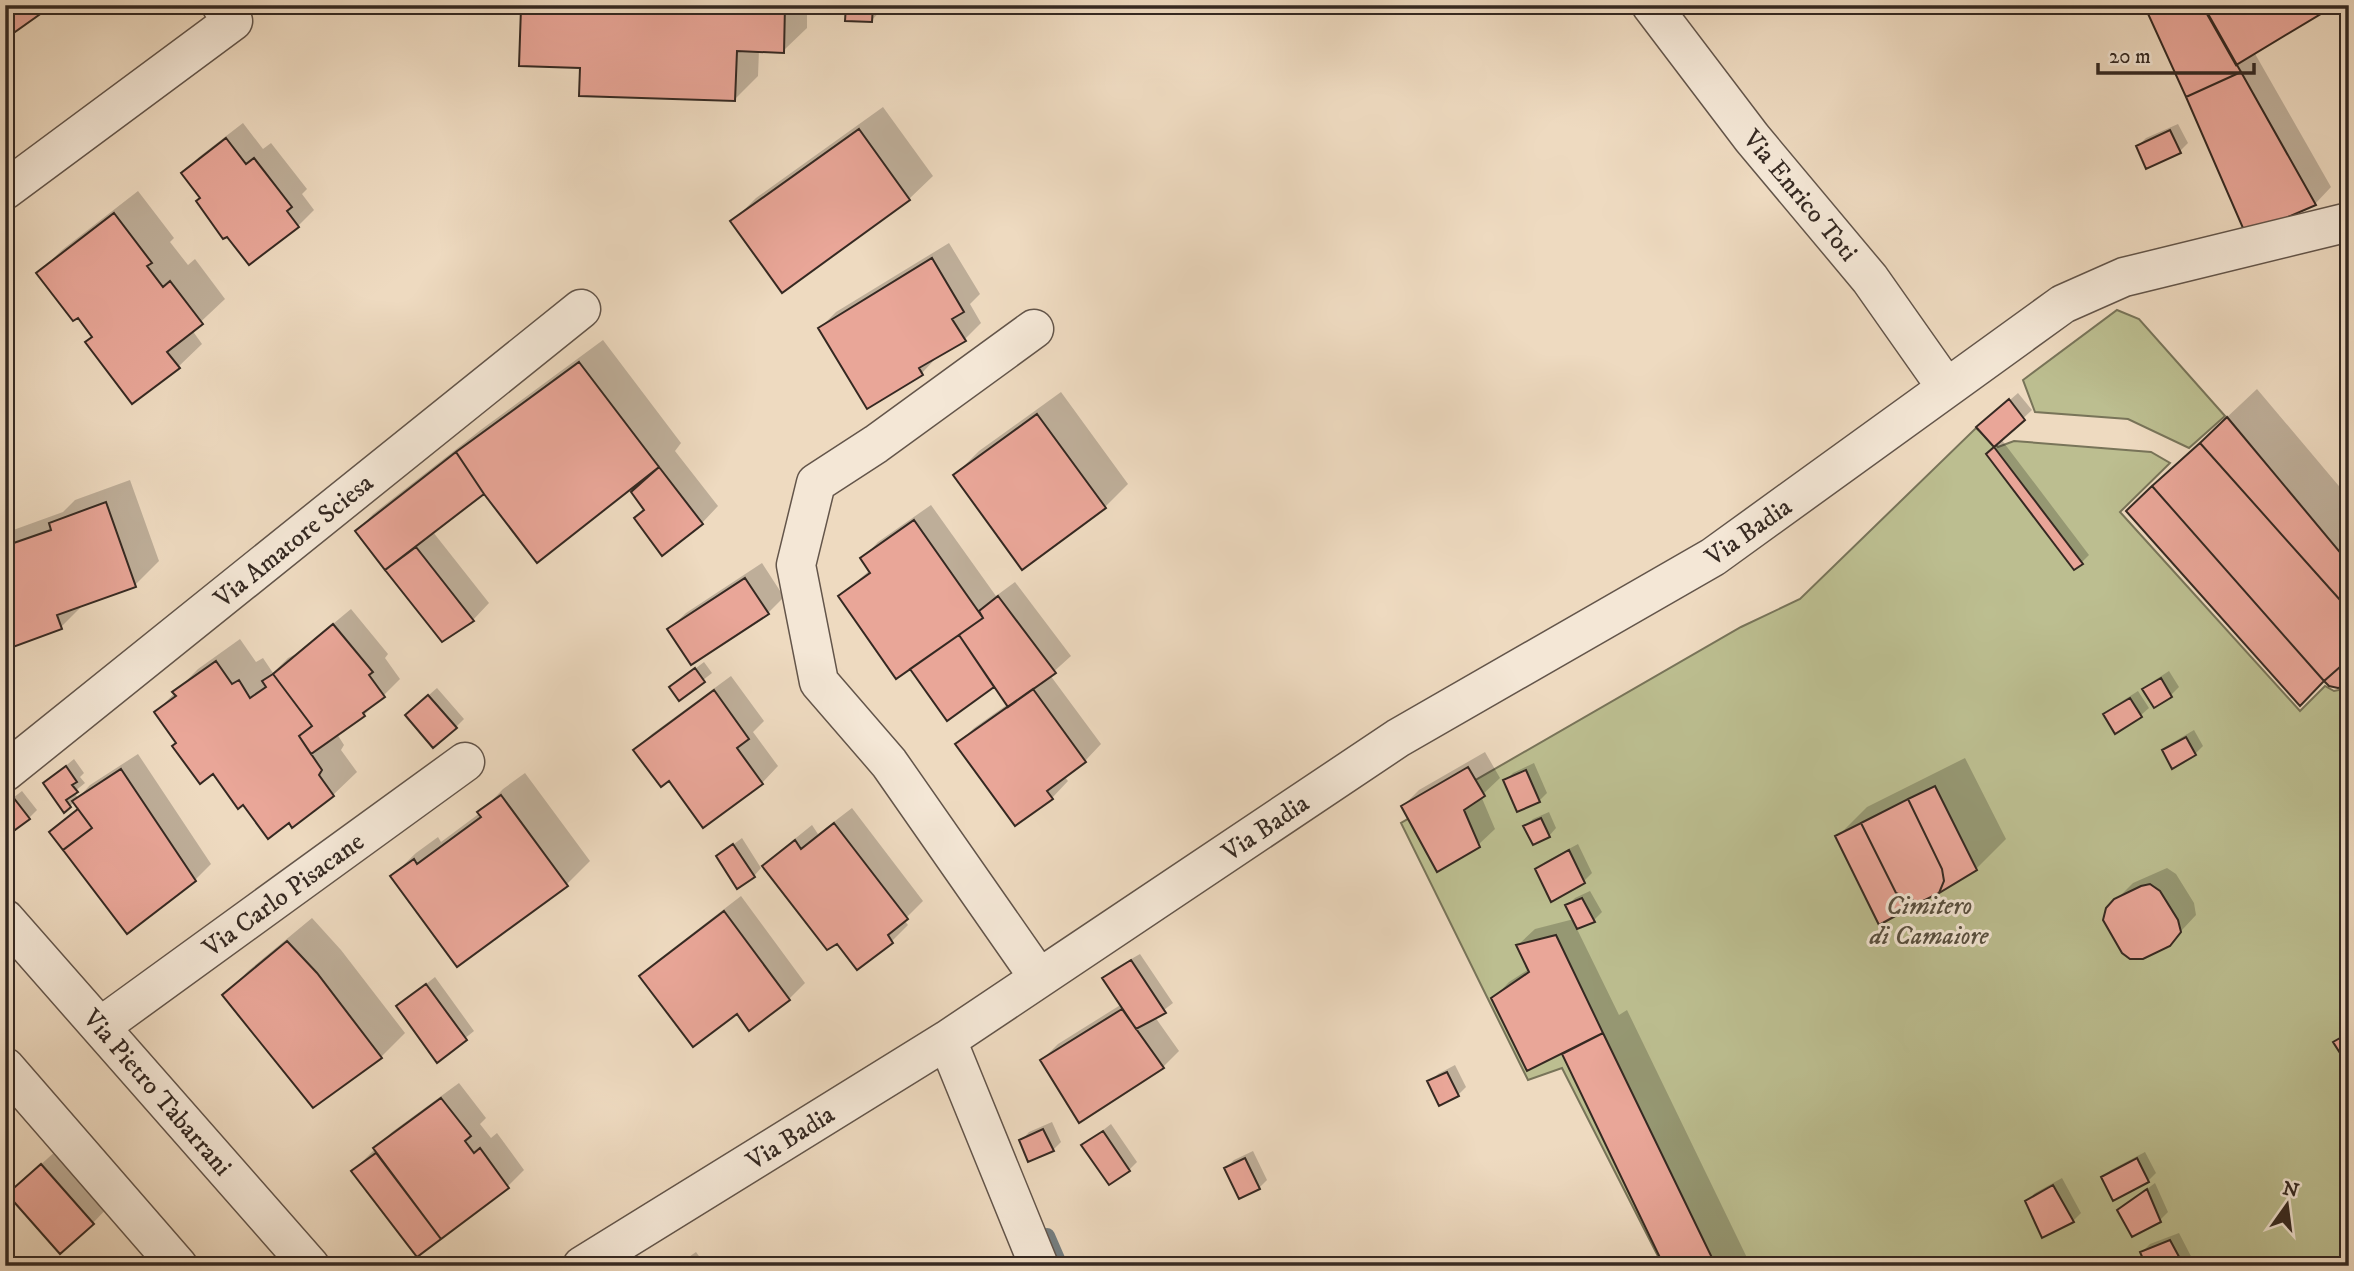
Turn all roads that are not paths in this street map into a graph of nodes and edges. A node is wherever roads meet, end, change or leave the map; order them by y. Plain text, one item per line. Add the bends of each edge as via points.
1 (1651, 5) edge
2 (227, 13) edge
3 (5, 190) edge
4 (2349, 222) edge
5 (581, 309) dead end
6 (1034, 329) dead end
7 (1946, 387) junction
8 (465, 762) dead end
9 (5, 772) edge
10 (5, 919) edge
11 (1039, 978) junction
12 (100, 1027) junction
13 (947, 1040) junction
14 (5, 1067) edge
15 (178, 1266) edge
16 (310, 1266) edge
17 (582, 1266) edge
18 (1040, 1266) edge

1 - 7 street, Via Enrico Toti via 1752,138 1870,279
2 - 3 street
4 - 7 street, Via Badia via 2124,277 2063,304
5 - 9 street, Via Amatore Sciesa
6 - 11 street via 816,483 796,565 819,682 889,763
7 - 11 street, Via Badia via 1713,557 1398,738
8 - 12 street, Via Carlo Pisacane
10 - 12 street, Via Pietro Tabarrani
11 - 13 street, Via Badia
12 - 16 street, Via Pietro Tabarrani
13 - 17 street, Via Badia
13 - 18 street
14 - 15 street

